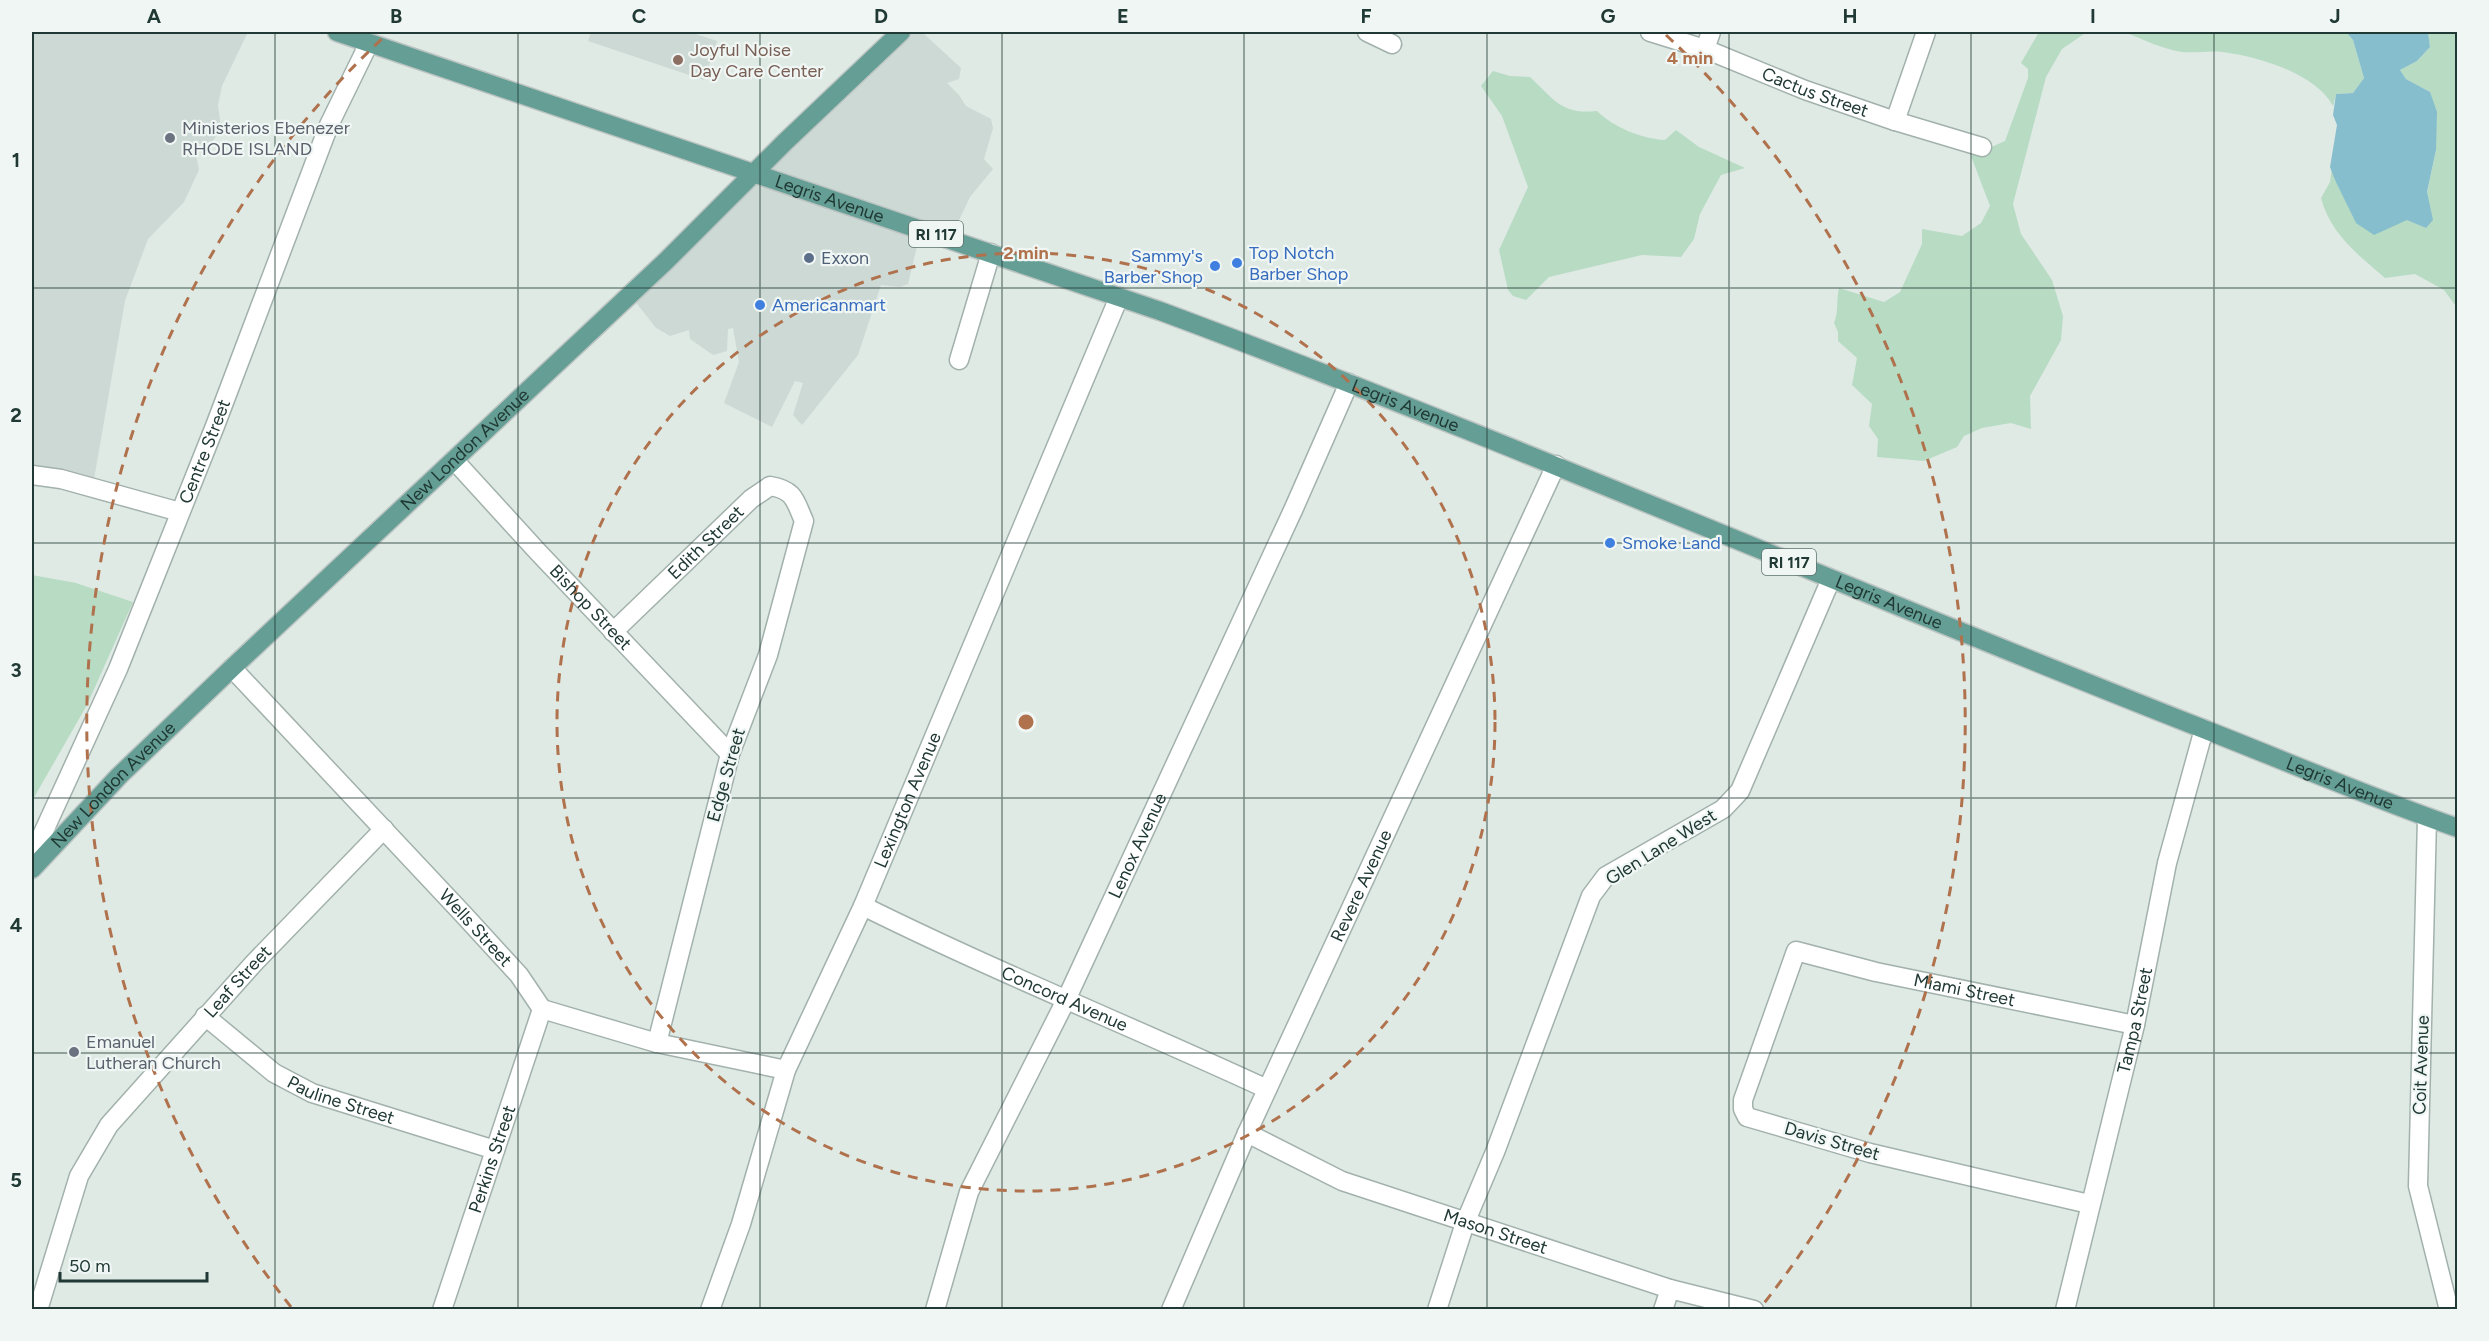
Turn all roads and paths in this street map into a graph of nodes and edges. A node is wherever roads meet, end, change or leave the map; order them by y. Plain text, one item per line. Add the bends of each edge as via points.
1 (337, 32) edge
2 (901, 32) edge
3 (1367, 32) edge
4 (1650, 32) edge
5 (1926, 32) edge
6 (1708, 40) edge
7 (369, 43) junction
8 (1392, 44) dead end
9 (1896, 121) junction
10 (1982, 147) dead end
11 (753, 174) junction
12 (991, 253) junction
13 (1119, 297) junction
14 (959, 360) dead end
15 (1348, 383) junction
16 (454, 460) junction
17 (1557, 465) junction
18 (32, 475) edge
19 (180, 512) junction
20 (800, 512) joint
21 (1830, 579) junction
22 (613, 632) junction
23 (232, 668) junction
24 (2204, 729) junction
25 (730, 754) junction
26 (2427, 818) junction
27 (2457, 828) edge
28 (384, 829) junction
29 (32, 857) edge
30 (32, 869) edge
31 (863, 906) junction
32 (1796, 951) joint
33 (1066, 1000) junction
34 (542, 1009) junction
35 (205, 1016) junction
36 (2135, 1025) junction
37 (657, 1043) junction
38 (786, 1070) junction
39 (1267, 1089) junction
40 (1247, 1133) junction
41 (495, 1150) junction
42 (2089, 1204) junction
43 (1466, 1223) junction
44 (1670, 1289) junction
45 (38, 1310) edge
46 (442, 1310) edge
47 (710, 1310) edge
48 (935, 1310) edge
49 (1171, 1310) edge
50 (1437, 1310) edge
51 (1663, 1310) edge
52 (1754, 1310) edge
53 (2065, 1310) edge
54 (2449, 1310) edge

1 - 7 main road, Legris Avenue / RI 117
2 - 11 main road, New London Avenue
3 - 8 street
4 - 6 street, Cactus Street
5 - 9 street
6 - 9 street, Cactus Street via 1805,90
7 - 11 main road, Legris Avenue / RI 117
7 - 19 street, Centre Street via 329,124
9 - 10 street, Cactus Street
11 - 12 main road, Legris Avenue / RI 117
11 - 16 main road, New London Avenue
12 - 13 main road, Legris Avenue / RI 117
12 - 14 street
13 - 15 main road, Legris Avenue / RI 117
13 - 31 street, Lexington Avenue
15 - 17 main road, Legris Avenue / RI 117
15 - 33 street, Lenox Avenue
16 - 22 street, Bishop Street
16 - 23 main road, New London Avenue
17 - 21 main road, Legris Avenue / RI 117
17 - 39 street, Revere Avenue
18 - 19 street
19 - 29 street, Centre Street via 118,669
20 - 22 street, Edith Street via 798,502 784,488 770,486 751,499
20 - 25 street, Edge Street via 804,521 768,655
21 - 24 main road, Legris Avenue / RI 117
21 - 43 street, Glen Lane West via 1740,791 1723,809 1606,876 1591,896
22 - 25 street, Bishop Street
23 - 28 street, Wells Street
23 - 30 main road, New London Avenue via 119,776
24 - 26 main road, Legris Avenue / RI 117
24 - 36 street, Tampa Street via 2167,863
25 - 37 street, Edge Street
26 - 27 main road, Legris Avenue / RI 117
26 - 54 street, Coit Avenue via 2418,1186
28 - 34 street, Wells Street via 519,975
28 - 35 street, Leaf Street
31 - 33 street, Concord Avenue via 955,952
31 - 38 street, Lexington Avenue
32 - 36 street, Miami Street via 1876,972
32 - 42 street, Davis Street via 1743,1100 1747,1118 1870,1153
33 - 39 street, Concord Avenue
33 - 48 street, Lenox Avenue via 969,1192
34 - 37 street
34 - 41 street, Perkins Street
35 - 41 street, Pauline Street via 274,1073 312,1093
35 - 45 street, Leaf Street via 109,1125 79,1176
36 - 42 street, Tampa Street
37 - 38 street
38 - 47 street, Lexington Avenue via 741,1224
39 - 40 street, Revere Avenue
40 - 43 street, Mason Street via 1342,1181
40 - 49 street, Revere Avenue
41 - 46 street, Perkins Street
42 - 53 street, Tampa Street
43 - 44 street, Mason Street
43 - 50 street, Glen Lane West
44 - 51 street
44 - 52 street, Mason Street

